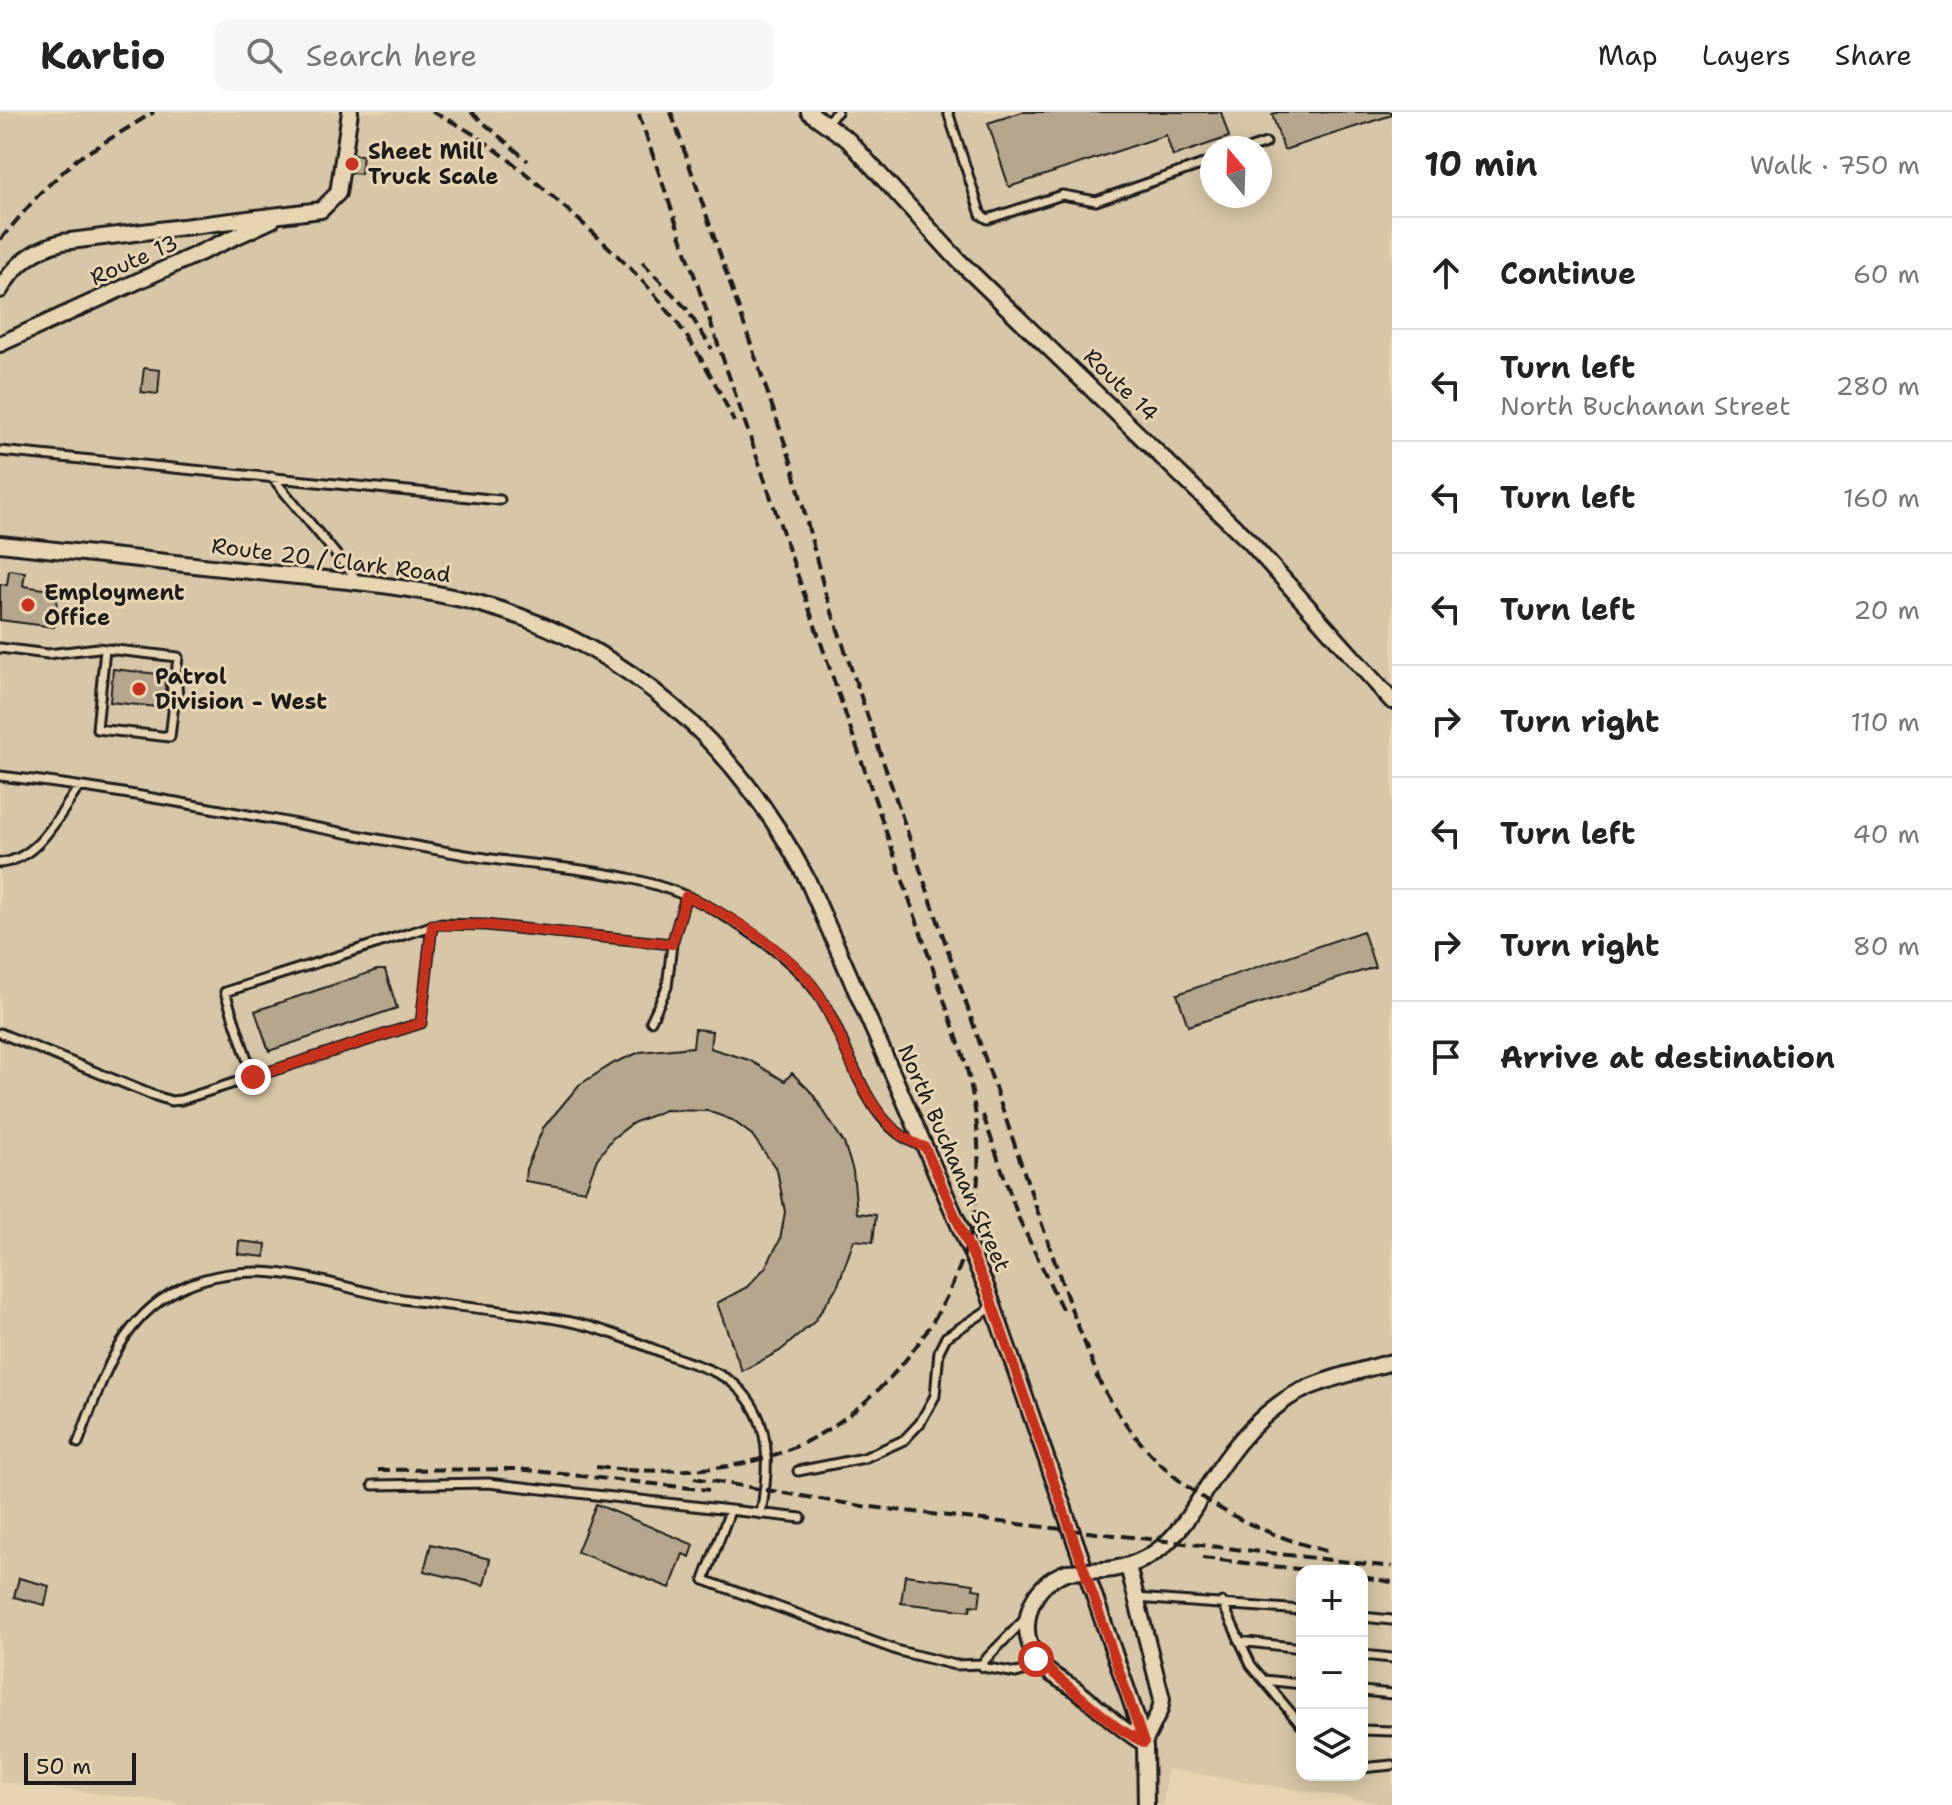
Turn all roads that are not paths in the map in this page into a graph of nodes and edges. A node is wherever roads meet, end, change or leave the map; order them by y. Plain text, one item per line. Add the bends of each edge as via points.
1 (350, 112) edge
2 (809, 112) edge
3 (837, 112) edge
4 (948, 112) edge
5 (825, 123) junction
6 (1200, 165) edge
7 (285, 214) junction
8 (0, 290) edge
9 (0, 344) edge
10 (0, 451) edge
11 (272, 477) junction
12 (500, 500) dead end
13 (0, 544) edge
14 (359, 583) junction
15 (0, 648) edge
16 (105, 649) junction
17 (639, 678) joint
18 (1392, 701) edge
19 (0, 776) edge
20 (79, 787) junction
21 (0, 863) edge
22 (686, 896) junction
23 (432, 925) junction
24 (672, 944) junction
25 (651, 1021) dead end
26 (0, 1033) edge
27 (253, 1077) junction
28 (925, 1147) junction
29 (994, 1306) junction
30 (1392, 1362) edge
31 (78, 1443) dead end
32 (798, 1471) dead end
33 (373, 1485) dead end
34 (730, 1511) junction
35 (761, 1514) junction
36 (801, 1518) dead end
37 (1128, 1566) junction
38 (1136, 1598) junction
39 (1222, 1602) junction
40 (1296, 1609) edge
41 (1028, 1616) junction
42 (1368, 1618) edge
43 (1392, 1620) edge
44 (1239, 1641) junction
45 (1296, 1647) edge
46 (1368, 1656) edge
47 (1392, 1658) edge
48 (982, 1664) junction
49 (1043, 1666) junction
50 (1264, 1680) junction
51 (1296, 1683) edge
52 (1368, 1692) edge
53 (1392, 1694) edge
54 (1296, 1719) edge
55 (1368, 1730) edge
56 (1392, 1731) edge
57 (1144, 1743) junction
58 (1392, 1765) edge
59 (1368, 1767) edge
60 (1146, 1805) edge

1 - 7 street, Route 13 via 342,177 333,200 321,210
2 - 5 street, Route 14
3 - 5 lane
4 - 6 lane via 981,215 988,219 1062,195 1096,201
5 - 18 street, Route 14 via 848,140 958,260 1250,542
7 - 8 street, Route 13 via 47,246 19,264
7 - 9 street, Route 13
10 - 11 lane
11 - 12 lane
11 - 14 lane
13 - 14 street, Route 20 / Clark Road
14 - 17 street, Route 20 / Clark Road via 450,597 516,615
15 - 16 lane via 48,654
16 - 16 lane via 178,657 171,682 170,737 97,729
17 - 28 street, North Buchanan Street via 709,739 799,864
19 - 20 lane
20 - 21 lane via 35,847 23,857
20 - 22 lane via 486,859 630,877
22 - 24 lane
22 - 28 lane via 755,935 806,979 883,1118 903,1138
23 - 24 lane via 485,925
23 - 27 lane via 421,1023
23 - 27 lane via 225,992
24 - 25 lane via 667,987
26 - 27 lane via 171,1101
28 - 29 street, North Buchanan Street
29 - 32 lane via 946,1337 939,1351 935,1396 904,1440 864,1458
29 - 57 street, North Buchanan Street
30 - 37 street via 1284,1400 1226,1459 1169,1543
31 - 35 lane via 114,1355 138,1317 180,1288 207,1278 282,1274 395,1298 571,1322 635,1341 728,1380 749,1402 766,1437
33 - 34 lane via 488,1483
34 - 35 lane
34 - 48 lane via 704,1580 899,1651 955,1665
35 - 36 lane
37 - 38 street
37 - 41 street, bridge via 1067,1572 1042,1586
38 - 39 lane
38 - 57 street via 1162,1699
39 - 40 lane
39 - 44 lane
41 - 48 lane
41 - 49 street via 1029,1639
42 - 43 lane
44 - 45 lane
44 - 50 lane
46 - 47 lane
48 - 49 lane via 991,1671 1016,1673
49 - 57 street
50 - 51 lane
50 - 54 lane
52 - 53 lane
55 - 56 lane
57 - 60 street, North Buchanan Street
58 - 59 lane

